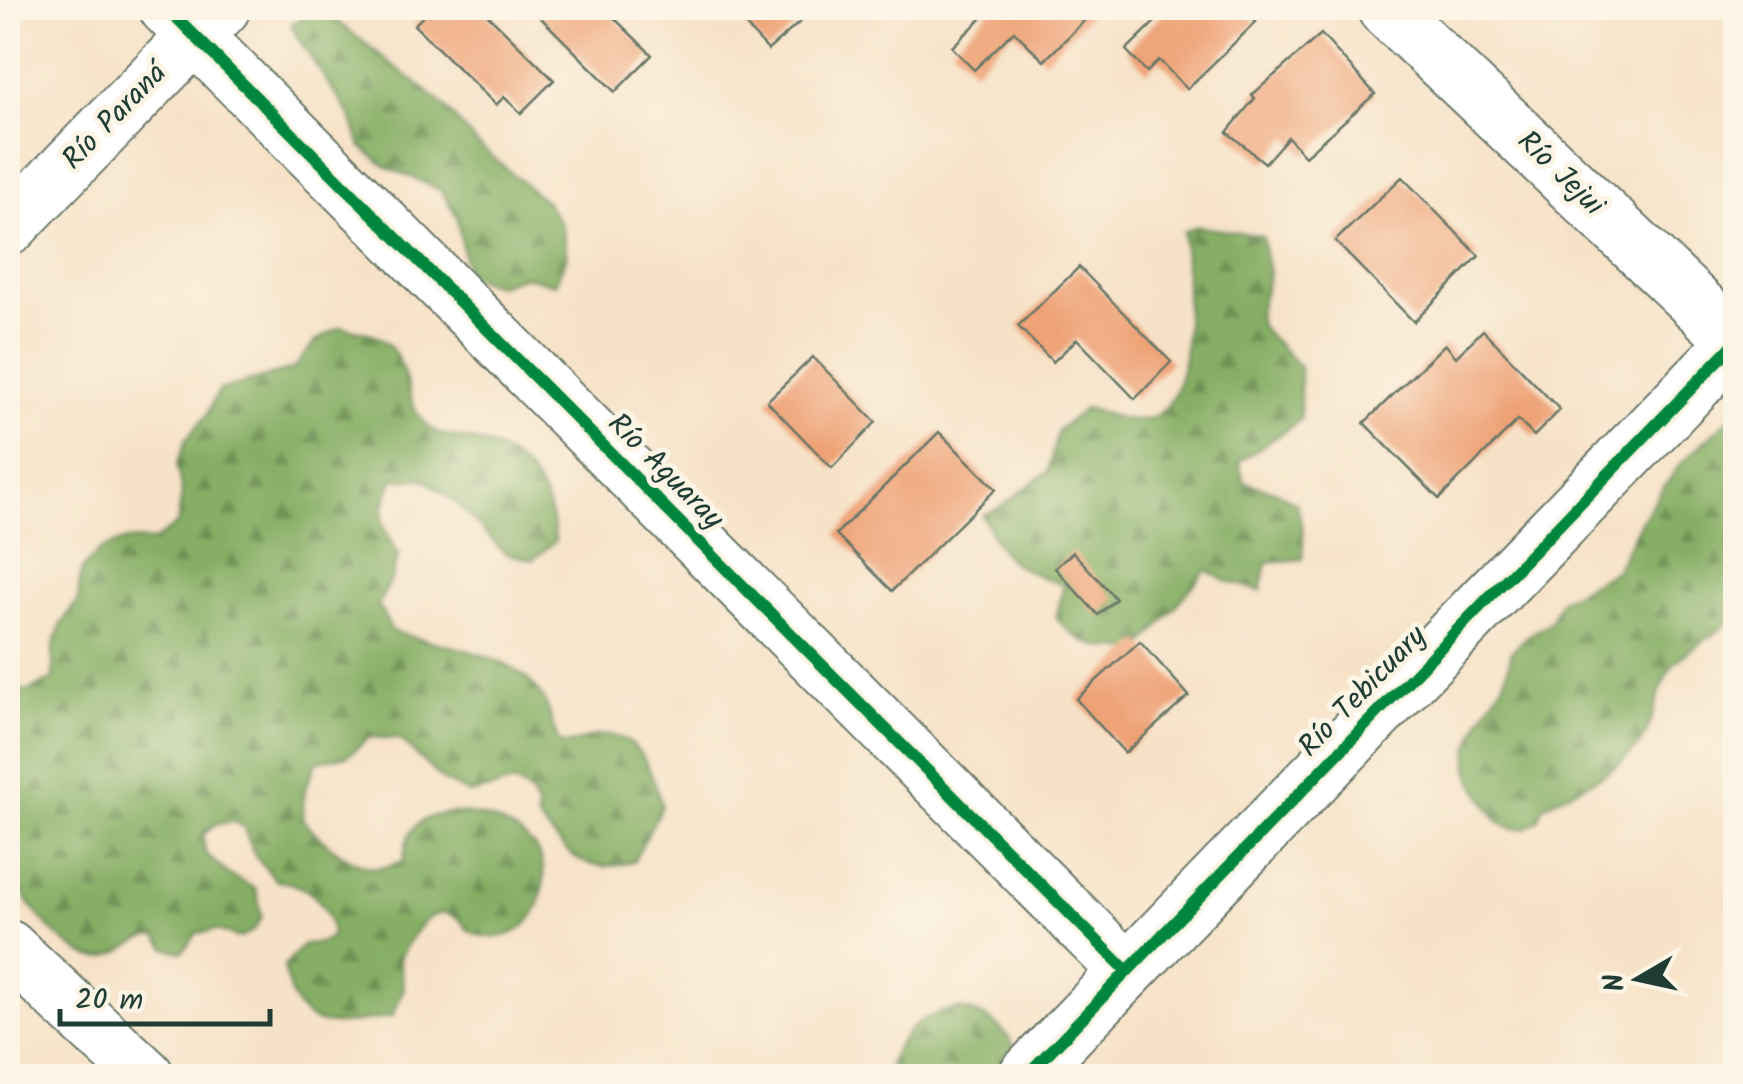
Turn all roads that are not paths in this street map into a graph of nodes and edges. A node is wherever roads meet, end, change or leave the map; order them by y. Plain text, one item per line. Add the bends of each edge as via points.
1 (1385, 8) edge
2 (194, 17) edge
3 (8, 228) edge
4 (1736, 342) edge
5 (8, 948) edge
6 (1128, 971) junction
7 (146, 1076) edge
8 (1026, 1076) edge

1 - 4 street, Río Jejui
2 - 3 street, Río Paraná
2 - 6 street, Río Aguaray
4 - 6 street, Río Tebicuary
5 - 7 street
6 - 8 street, Río Tebicuary

